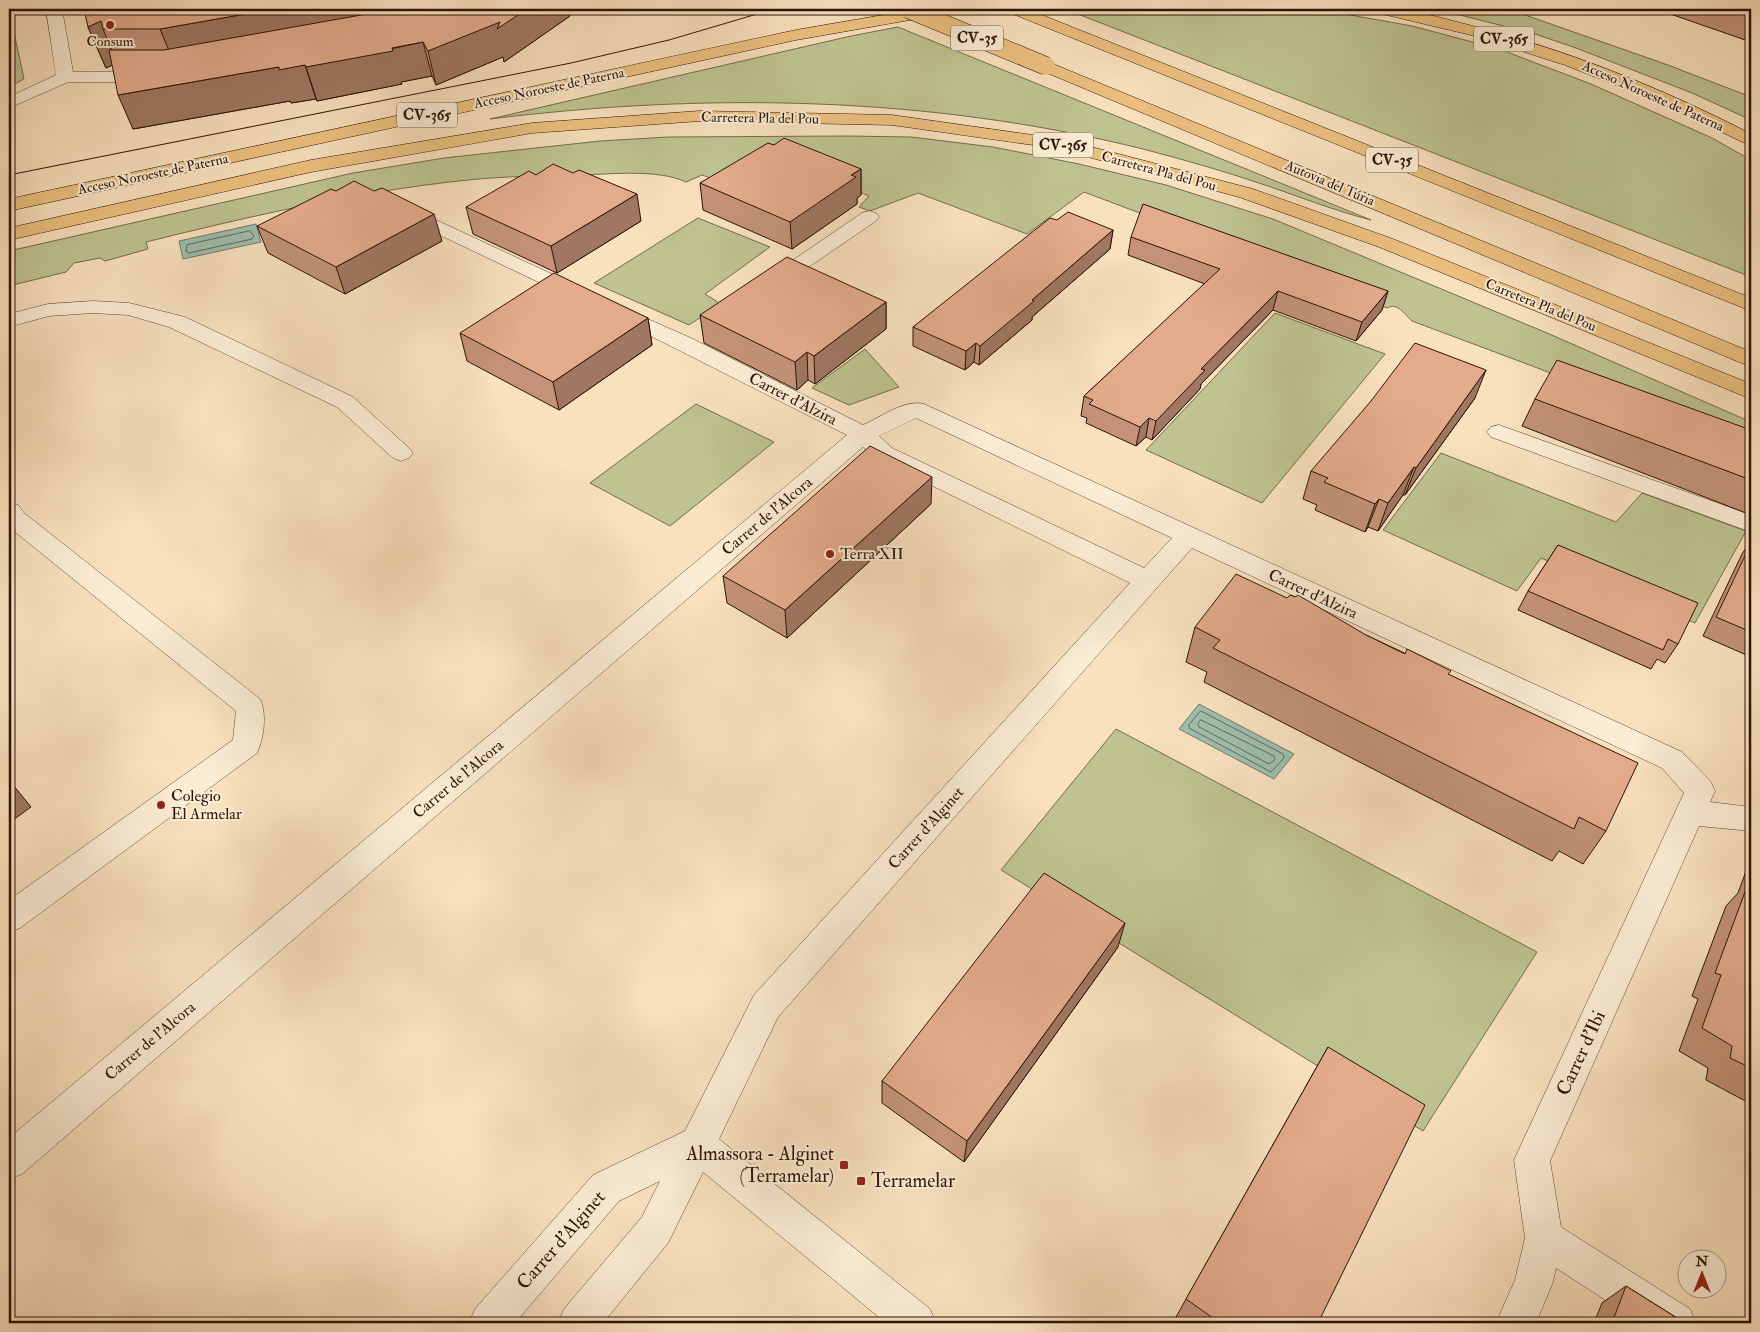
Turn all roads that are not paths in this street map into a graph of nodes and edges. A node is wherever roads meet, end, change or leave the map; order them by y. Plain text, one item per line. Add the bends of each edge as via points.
1 (54, 9) edge
2 (908, 9) edge
3 (944, 9) edge
4 (1014, 9) edge
5 (1380, 9) edge
6 (65, 77) junction
7 (168, 77) edge
8 (9, 103) edge
9 (532, 128) joint
10 (1751, 141) edge
11 (9, 205) edge
12 (869, 217) dead end
13 (434, 225) dead end
14 (9, 234) edge
15 (756, 294) edge
16 (1751, 305) edge
17 (9, 321) edge
18 (1751, 360) edge
19 (1751, 392) edge
20 (916, 409) joint
21 (1499, 432) dead end
22 (863, 434) junction
23 (401, 453) dead end
24 (9, 511) edge
25 (1751, 524) edge
26 (1188, 536) junction
27 (1148, 581) junction
28 (1696, 802) junction
29 (1751, 819) edge
30 (9, 918) edge
31 (697, 1144) junction
32 (9, 1161) edge
33 (1544, 1238) junction
34 (489, 1323) edge
35 (578, 1323) edge
36 (916, 1323) edge
37 (1516, 1323) edge
38 (1676, 1323) edge

1 - 6 street
2 - 18 main road, Autovia del Túria / CV-35, bridge
3 - 11 main road, Acceso Noroeste de Paterna / CV-365 via 786,37
4 - 16 main road, CV-35
5 - 10 main road, Acceso Noroeste de Paterna / CV-365 via 1438,20 1579,64 1682,106
6 - 7 street
6 - 8 street
9 - 14 main road, Acceso Noroeste de Paterna / CV-365 via 311,166
9 - 19 main road, Carretera Pla del Pou / CV-365 via 700,116 892,120 1055,143 1246,194 1386,243
12 - 15 street
13 - 22 street, Carrer d'Alzira via 693,338
17 - 23 street via 48,310 93,307 129,309 177,322 345,402
20 - 22 street, Carrer de l'Alcora
20 - 26 street, Carrer d'Alzira
21 - 25 street
22 - 27 street, Carrer d'Alzira via 884,453
22 - 32 street, Carrer de l'Alcora
24 - 30 street via 250,708 247,745
26 - 27 street, Carrer d'Alginet
26 - 28 street, Carrer d'Alzira via 1672,760
27 - 31 street, Carrer d'Alginet via 766,1006
28 - 29 street
28 - 33 street, Carrer d'Ibi via 1532,1160
31 - 34 street, Carrer d'Alginet via 606,1188
31 - 35 street, Carrer d'Alginet via 655,1230
31 - 36 street
33 - 37 street, Carrer d'Ibi via 1534,1282
33 - 38 street

